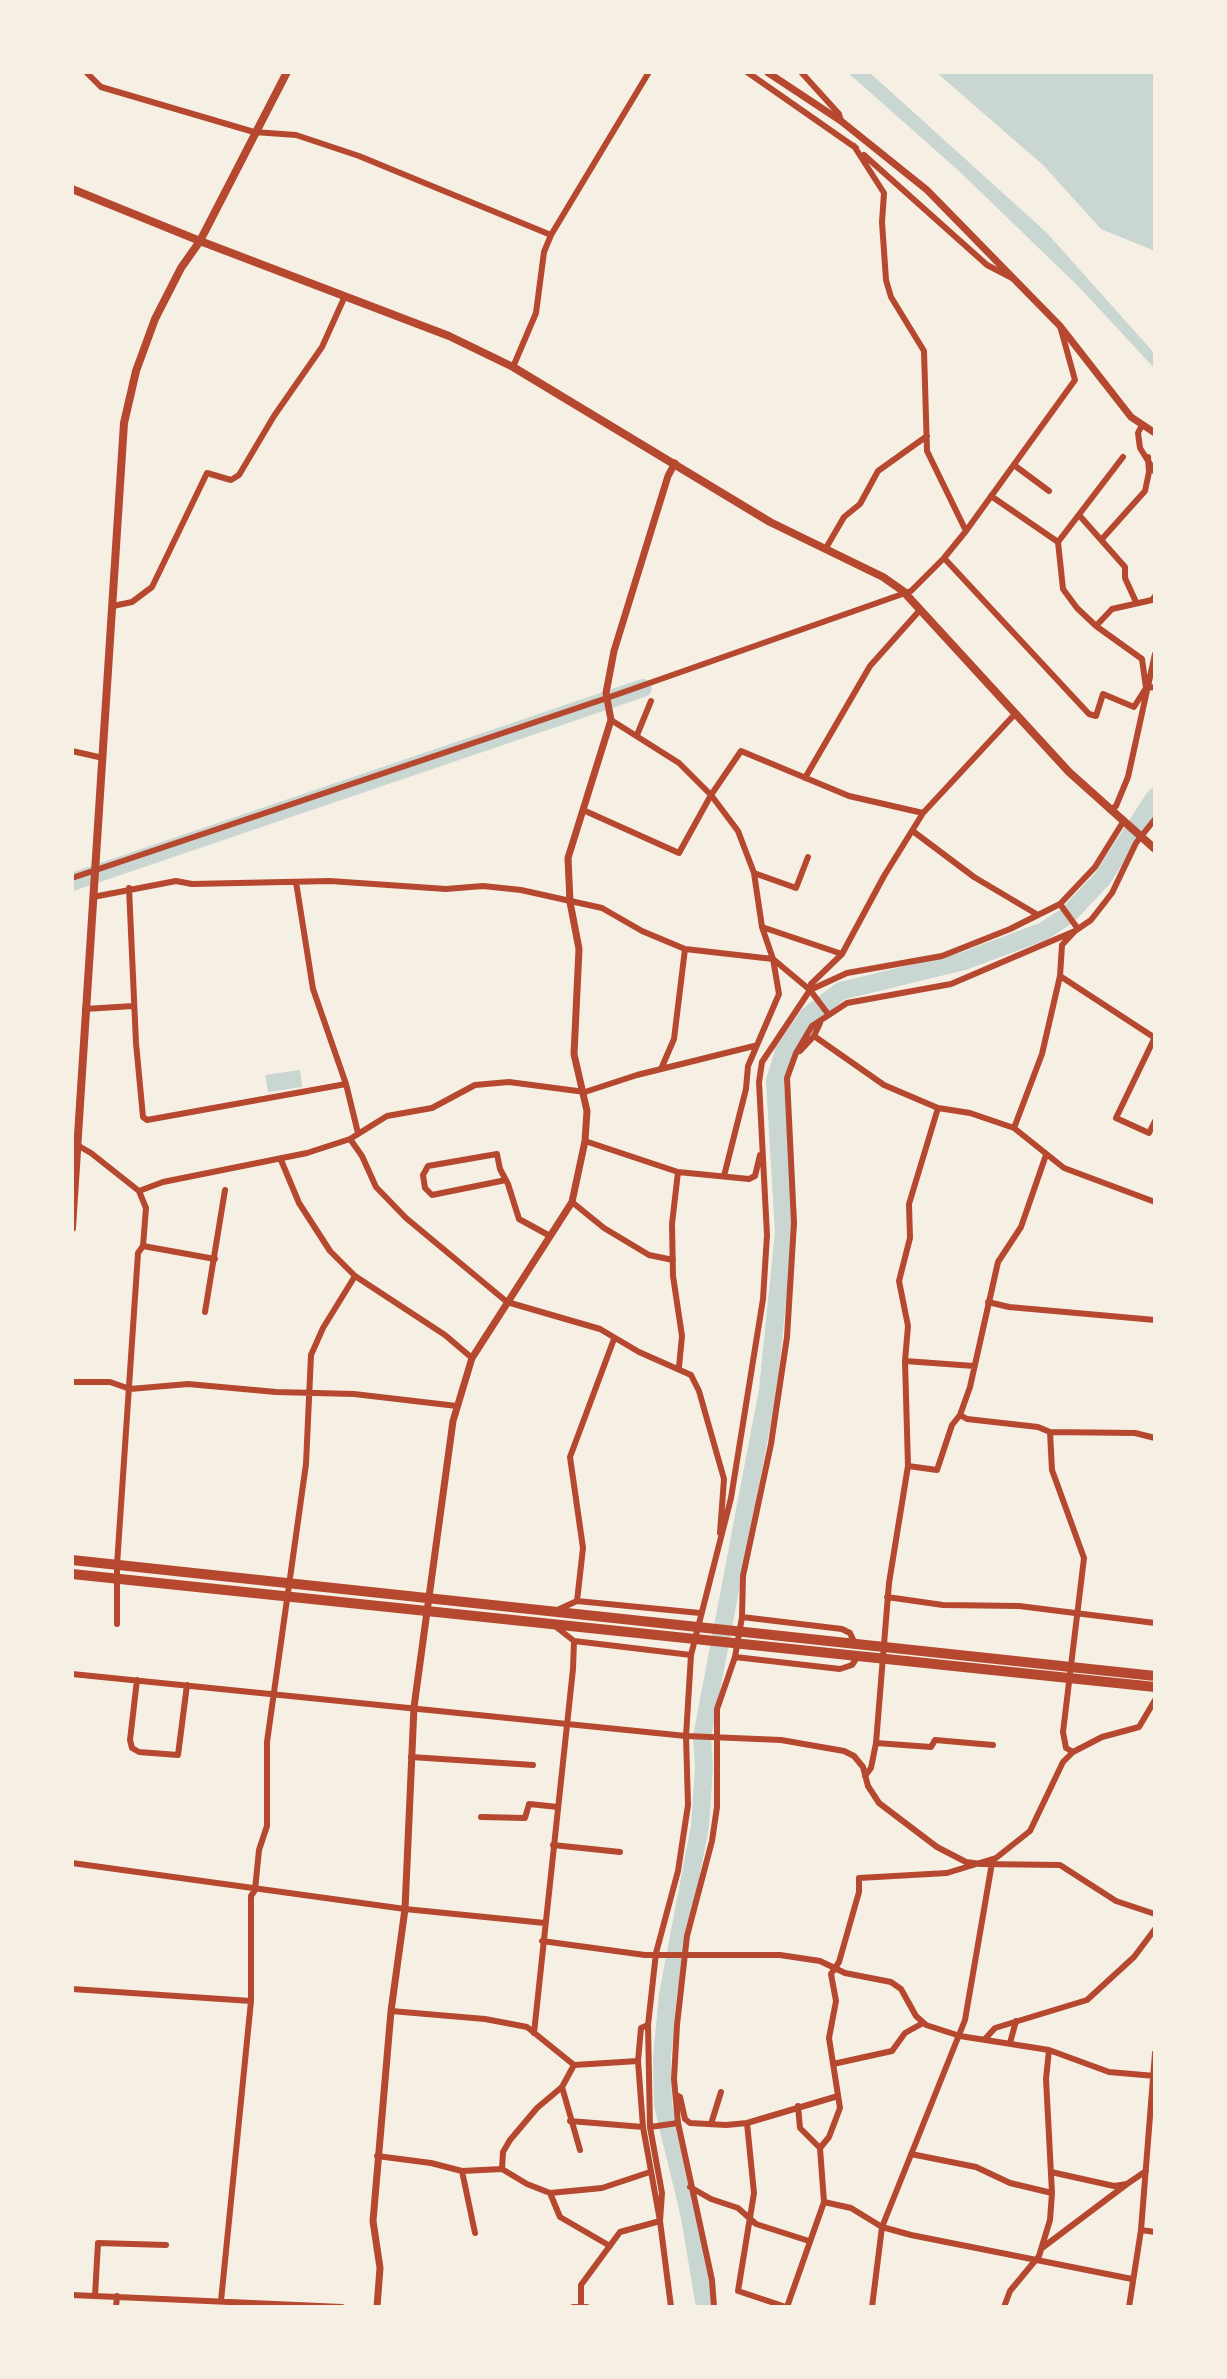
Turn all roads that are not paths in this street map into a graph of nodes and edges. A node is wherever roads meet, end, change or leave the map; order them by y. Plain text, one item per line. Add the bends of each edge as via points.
1 (86, 72) edge
2 (287, 72) edge
3 (649, 72) edge
4 (747, 72) edge
5 (767, 72) edge
6 (801, 72) edge
7 (841, 121) junction
8 (254, 132) junction
9 (854, 146) junction
10 (73, 192) edge
11 (551, 236) junction
12 (200, 241) junction
13 (1016, 279) junction
14 (345, 296) junction
15 (1060, 326) junction
16 (513, 367) junction
17 (1142, 425) junction
18 (1155, 433) edge
19 (927, 436) junction
20 (1122, 457) dead end
21 (1148, 457) junction
22 (675, 463) junction
23 (1014, 465) junction
24 (1155, 472) edge
25 (1049, 491) dead end
26 (991, 496) junction
27 (1079, 515) junction
28 (966, 531) junction
29 (1102, 539) junction
30 (1058, 542) junction
31 (826, 548) junction
32 (944, 558) junction
33 (904, 591) junction
34 (1155, 596) edge
35 (1136, 602) junction
36 (113, 606) junction
37 (920, 610) junction
38 (1096, 626) junction
39 (1155, 654) edge
40 (1150, 687) edge
41 (607, 698) junction
42 (651, 701) dead end
43 (1014, 715) junction
44 (611, 720) junction
45 (637, 735) junction
46 (72, 751) edge
47 (103, 758) junction
48 (805, 778) junction
49 (711, 795) junction
50 (583, 810) junction
51 (1110, 810) junction
52 (923, 813) junction
53 (1155, 819) edge
54 (1124, 823) junction
55 (914, 832) junction
56 (1141, 835) junction
57 (1155, 849) edge
58 (808, 857) dead end
59 (754, 873) junction
60 (95, 874) junction
61 (72, 878) edge
62 (296, 882) junction
63 (130, 888) junction
64 (93, 897) junction
65 (570, 902) junction
66 (1060, 905) junction
67 (1038, 915) junction
68 (762, 927) junction
69 (1076, 928) junction
70 (685, 948) junction
71 (842, 954) junction
72 (773, 959) junction
73 (1060, 976) junction
74 (811, 992) junction
75 (133, 1006) junction
76 (85, 1009) junction
77 (828, 1014) junction
78 (814, 1036) junction
79 (1155, 1037) edge
80 (754, 1046) junction
81 (796, 1053) junction
82 (662, 1069) junction
83 (346, 1084) junction
84 (584, 1092) junction
85 (937, 1108) junction
86 (1155, 1121) edge
87 (1014, 1128) junction
88 (358, 1133) junction
89 (350, 1139) junction
90 (585, 1141) junction
91 (74, 1144) edge
92 (762, 1148) junction
93 (1045, 1155) junction
94 (281, 1160) junction
95 (678, 1172) junction
96 (724, 1176) junction
97 (506, 1180) junction
98 (225, 1190) dead end
99 (139, 1191) junction
100 (572, 1202) junction
101 (1155, 1202) edge
102 (72, 1228) edge
103 (550, 1236) junction
104 (143, 1246) junction
105 (215, 1259) junction
106 (673, 1260) junction
107 (355, 1276) junction
108 (507, 1302) junction
109 (988, 1302) junction
110 (205, 1312) dead end
111 (1155, 1320) edge
112 (614, 1339) junction
113 (472, 1358) junction
114 (905, 1361) junction
115 (974, 1366) junction
116 (679, 1367) junction
117 (72, 1382) edge
118 (130, 1390) junction
119 (308, 1393) junction
120 (457, 1406) junction
121 (960, 1415) junction
122 (1050, 1432) junction
123 (1155, 1438) edge
124 (908, 1466) junction
125 (723, 1534) junction
126 (72, 1560) edge
127 (117, 1565) junction
128 (72, 1574) edge
129 (116, 1578) junction
130 (289, 1584) junction
131 (287, 1597) junction
132 (887, 1597) junction
133 (578, 1601) junction
134 (427, 1605) junction
135 (554, 1612) junction
136 (700, 1613) junction
137 (1079, 1614) junction
138 (742, 1617) junction
139 (1155, 1623) edge
140 (117, 1624) dead end
141 (553, 1624) junction
142 (761, 1640) junction
143 (574, 1641) junction
144 (855, 1644) junction
145 (883, 1647) junction
146 (691, 1655) junction
147 (858, 1656) junction
148 (735, 1657) junction
149 (882, 1659) junction
150 (1072, 1672) junction
151 (72, 1674) edge
152 (1155, 1676) edge
153 (137, 1680) junction
154 (187, 1685) junction
155 (1155, 1688) edge
156 (273, 1692) junction
157 (1155, 1700) edge
158 (414, 1707) junction
159 (570, 1724) junction
160 (686, 1736) junction
161 (715, 1737) junction
162 (876, 1743) junction
163 (993, 1745) dead end
164 (1073, 1752) junction
165 (411, 1756) junction
166 (534, 1765) dead end
167 (865, 1776) junction
168 (558, 1807) junction
169 (481, 1817) dead end
170 (553, 1846) junction
171 (620, 1852) dead end
172 (72, 1863) edge
173 (992, 1863) junction
174 (967, 1865) junction
175 (255, 1890) junction
176 (405, 1909) junction
177 (1155, 1914) edge
178 (544, 1923) junction
179 (1155, 1929) edge
180 (542, 1941) junction
181 (656, 1953) junction
182 (683, 1953) junction
183 (832, 1968) junction
184 (72, 1989) edge
185 (251, 2001) junction
186 (391, 2011) junction
187 (1016, 2021) junction
188 (923, 2023) junction
189 (648, 2025) junction
190 (534, 2033) junction
191 (960, 2036) junction
192 (985, 2039) junction
193 (1010, 2043) junction
194 (1049, 2050) junction
195 (1155, 2053) edge
196 (638, 2061) junction
197 (833, 2064) junction
198 (574, 2065) junction
199 (1154, 2076) edge
200 (562, 2087) junction
201 (721, 2092) dead end
202 (676, 2095) junction
203 (838, 2096) junction
204 (798, 2106) junction
205 (570, 2120) junction
206 (678, 2123) junction
207 (711, 2123) junction
208 (747, 2123) junction
209 (648, 2127) junction
210 (820, 2148) junction
211 (580, 2150) dead end
212 (911, 2154) junction
213 (377, 2156) junction
214 (502, 2169) junction
215 (462, 2171) junction
216 (1146, 2171) junction
217 (650, 2172) junction
218 (1051, 2172) junction
219 (1127, 2184) junction
220 (690, 2187) junction
221 (551, 2193) junction
222 (1052, 2193) junction
223 (824, 2202) junction
224 (749, 2216) junction
225 (660, 2221) junction
226 (882, 2227) junction
227 (1141, 2230) junction
228 (1155, 2232) edge
229 (475, 2233) dead end
230 (809, 2241) junction
231 (166, 2245) dead end
232 (610, 2246) junction
233 (1042, 2248) junction
234 (1035, 2261) junction
235 (1132, 2279) junction
236 (72, 2295) edge
237 (95, 2296) junction
238 (117, 2296) junction
239 (221, 2301) junction
240 (116, 2307) edge
241 (342, 2307) edge
242 (377, 2307) edge
243 (573, 2307) edge
244 (584, 2307) edge
245 (671, 2307) edge
246 (714, 2307) edge
247 (786, 2307) edge
248 (872, 2307) edge
249 (1003, 2307) edge
250 (1129, 2307) edge

1 - 8 street via 100,87
2 - 8 main road
3 - 11 street
4 - 9 street
5 - 7 street
6 - 7 street
7 - 13 street via 927,190
8 - 11 street via 296,135 359,156
8 - 12 main road
9 - 13 street via 987,265
9 - 19 street via 884,193 881,222 891,297 924,351
10 - 12 main road
11 - 16 street via 544,252 536,313
12 - 14 main road
12 - 36 main road via 155,319 136,371 127,410
13 - 15 street
14 - 16 main road via 449,336
14 - 36 street via 322,347 239,475 231,480 206,473 152,587 132,601
15 - 17 street
15 - 23 street via 1075,380
16 - 22 main road
17 - 18 street
17 - 21 street via 1138,439
19 - 28 street via 927,451
19 - 31 street via 878,471 860,504 844,517
20 - 27 street
21 - 24 street
21 - 29 street via 1144,491
22 - 31 main road via 770,522
22 - 41 street via 614,650
23 - 25 street
23 - 26 street
26 - 28 street
26 - 30 street
27 - 29 street
27 - 30 street
28 - 32 street
29 - 35 street via 1125,567
30 - 38 street via 1063,589
31 - 33 main road
32 - 33 street via 911,591
32 - 40 street via 1089,714 1096,716 1103,694 1134,707
33 - 37 main road
33 - 41 street
34 - 35 street
35 - 38 street via 1112,609
36 - 47 main road
37 - 43 main road
37 - 48 street via 870,666
38 - 40 street via 1142,659
39 - 40 street
40 - 51 street via 1128,777
41 - 44 street
41 - 60 street
42 - 45 street
43 - 51 main road
43 - 52 street
44 - 45 street
44 - 50 street
45 - 49 street via 679,763
46 - 47 street
47 - 60 main road
48 - 49 street via 741,751
48 - 52 street via 849,796
49 - 50 street via 679,853
49 - 59 street via 738,831
50 - 65 street via 568,858
51 - 54 main road
52 - 55 street
53 - 56 street
54 - 56 main road
54 - 66 street via 1095,867
55 - 67 street via 974,877
55 - 71 street
56 - 57 main road
56 - 69 street via 1112,893 1091,920
58 - 59 street via 796,888
59 - 68 street
60 - 61 street
60 - 64 main road
62 - 63 street via 176,881
62 - 65 street via 446,889 483,886
62 - 83 street via 313,989
63 - 64 street
63 - 75 street
64 - 76 main road
65 - 70 street via 602,908
65 - 84 street via 579,949 574,1054
66 - 67 street
66 - 69 street
67 - 74 street via 943,956 847,974
68 - 71 street
68 - 72 street
69 - 73 street via 1062,945
69 - 77 street via 951,984 847,1003
70 - 72 street
70 - 82 street via 674,1039
71 - 74 street via 811,984
72 - 74 street
72 - 80 street via 779,994
73 - 79 street
73 - 87 street via 1042,1054
74 - 77 street
74 - 92 street via 762,1062
75 - 76 street
75 - 83 street via 143,1117 147,1120
76 - 91 main road
77 - 78 street
77 - 81 street via 811,1026
78 - 81 street
78 - 85 street via 884,1085
79 - 86 street via 1116,1118 1149,1133
80 - 82 street
80 - 96 street
81 - 138 street via 787,1087 793,1275 771,1444 743,1576
82 - 84 street
83 - 88 street
84 - 88 street via 491,1082 460,1091 432,1108 387,1116
84 - 90 street
85 - 87 street
85 - 114 street via 909,1204 910,1238 898,1281 908,1326
87 - 93 street
88 - 89 street
89 - 94 street
89 - 108 street via 376,1187 406,1218
90 - 95 street
90 - 100 street
91 - 99 street
91 - 102 main road
92 - 96 street via 755,1176
92 - 125 street via 767,1235 763,1300
93 - 101 street via 1081,1175
93 - 109 street via 1021,1227 998,1262
94 - 99 street via 163,1182
94 - 107 street via 299,1203 330,1251
95 - 96 street
95 - 106 street
97 - 97 street via 497,1154 428,1166 423,1175 425,1188 432,1195
97 - 103 street via 519,1219
98 - 105 street
99 - 104 street via 146,1208
100 - 103 street
100 - 106 street via 649,1255
103 - 108 street
104 - 105 street
104 - 118 street via 138,1253
105 - 110 street
106 - 116 street via 682,1336
107 - 113 street
107 - 119 street via 312,1355
108 - 112 street via 580,1321
108 - 113 street
109 - 111 street
109 - 115 street
112 - 116 street
112 - 133 street via 570,1457 583,1548
113 - 120 street
114 - 115 street
114 - 124 street
115 - 121 street
116 - 125 street via 691,1375 699,1391 724,1479
117 - 118 street via 110,1382
118 - 119 street via 188,1384
118 - 127 street
119 - 120 street
119 - 130 street via 306,1464
120 - 134 street
121 - 122 street
121 - 124 street via 952,1425 937,1470
122 - 123 street via 1135,1433
122 - 137 street via 1052,1470 1084,1558
124 - 132 street
125 - 136 street
126 - 127 highway
127 - 129 street
127 - 130 highway
128 - 129 highway
129 - 131 highway
129 - 140 street
130 - 131 street
130 - 134 highway
131 - 134 highway
131 - 156 street via 282,1655
132 - 137 street
132 - 145 street
133 - 135 street
133 - 136 street
134 - 135 highway
134 - 141 highway
134 - 158 street
135 - 142 highway
136 - 146 street
137 - 139 street
137 - 150 street
138 - 144 street via 842,1629
138 - 148 street
141 - 142 highway via 672,1637
141 - 143 street
142 - 144 highway
142 - 147 highway
143 - 146 street
143 - 159 street
144 - 145 highway
145 - 149 street
145 - 150 highway
146 - 160 street
147 - 148 street via 852,1665 840,1669
147 - 149 highway
148 - 161 street via 717,1709
149 - 150 highway
149 - 162 street
150 - 152 highway
150 - 155 highway
150 - 164 street via 1063,1732 1066,1748
151 - 153 street
153 - 154 street
153 - 154 street via 130,1740 139,1752 177,1755
154 - 156 street
156 - 158 street
156 - 175 street via 265,1771 267,1826
157 - 164 street via 1139,1727 1102,1737
158 - 159 street
158 - 165 street
159 - 160 street
159 - 168 street
160 - 161 street
160 - 181 street via 689,1771 684,1839
161 - 167 street via 781,1740 844,1751 853,1756
161 - 182 street via 717,1807
162 - 163 street via 931,1747 935,1740
162 - 167 street
164 - 173 street via 1063,1762 1030,1831
165 - 166 street
165 - 176 street
167 - 174 street via 879,1803
168 - 169 street via 528,1804 525,1818
168 - 170 street
170 - 171 street
170 - 178 street
172 - 175 street
173 - 174 street
173 - 177 street via 1060,1865 1116,1901
173 - 191 street
174 - 183 street via 947,1873 859,1878 839,1962
175 - 176 street
175 - 185 street via 249,1914
176 - 178 street
176 - 186 street
178 - 180 street
179 - 187 street via 1134,1957 1087,2000
180 - 181 street
180 - 190 street
181 - 182 street
181 - 189 street
182 - 183 street via 780,1955 820,1961
182 - 202 street
183 - 188 street via 891,1982 901,1989
183 - 197 street via 836,2001 829,2038
184 - 185 street
185 - 239 street
186 - 190 street via 485,2019 527,2027
186 - 213 street
187 - 192 street via 995,2028
187 - 193 street
188 - 191 street
188 - 197 street via 905,2033 892,2051
189 - 196 street via 641,2028
189 - 209 street
190 - 198 street
191 - 192 street
191 - 212 street
192 - 193 street
193 - 194 street
194 - 199 street via 1109,2072
194 - 218 street
195 - 199 street
196 - 198 street
196 - 209 street
197 - 203 street
198 - 200 street
199 - 216 street
200 - 205 street
200 - 214 street via 510,2140 503,2152
201 - 207 street
202 - 206 street
202 - 207 street via 685,2119
203 - 204 street
203 - 210 street via 837,2121
204 - 208 street
204 - 210 street via 800,2128
205 - 209 street
205 - 211 street
206 - 209 street
206 - 220 street
207 - 208 street
208 - 224 street via 754,2193
209 - 217 street
209 - 225 street via 662,2193
210 - 223 street
212 - 222 street via 976,2167 1010,2183
212 - 226 street
213 - 215 street
213 - 242 street via 373,2221 380,2268
214 - 215 street
214 - 221 street
215 - 229 street
216 - 219 street
216 - 227 street
217 - 221 street via 602,2188
217 - 225 street
218 - 219 street via 1114,2186
218 - 222 street
219 - 233 street
220 - 224 street
220 - 246 street
221 - 232 street via 560,2217
222 - 233 street
223 - 226 street via 851,2207
223 - 230 street
224 - 230 street via 756,2224
224 - 247 street via 738,2291
225 - 232 street via 620,2232
225 - 245 street
226 - 234 street
226 - 248 street
227 - 228 street
227 - 235 street
230 - 247 street
231 - 237 street via 98,2243
232 - 244 street via 581,2286
233 - 234 street
234 - 235 street
234 - 249 street
235 - 250 street
236 - 237 street
237 - 238 street
238 - 239 street
238 - 240 street
239 - 241 street
243 - 244 street

